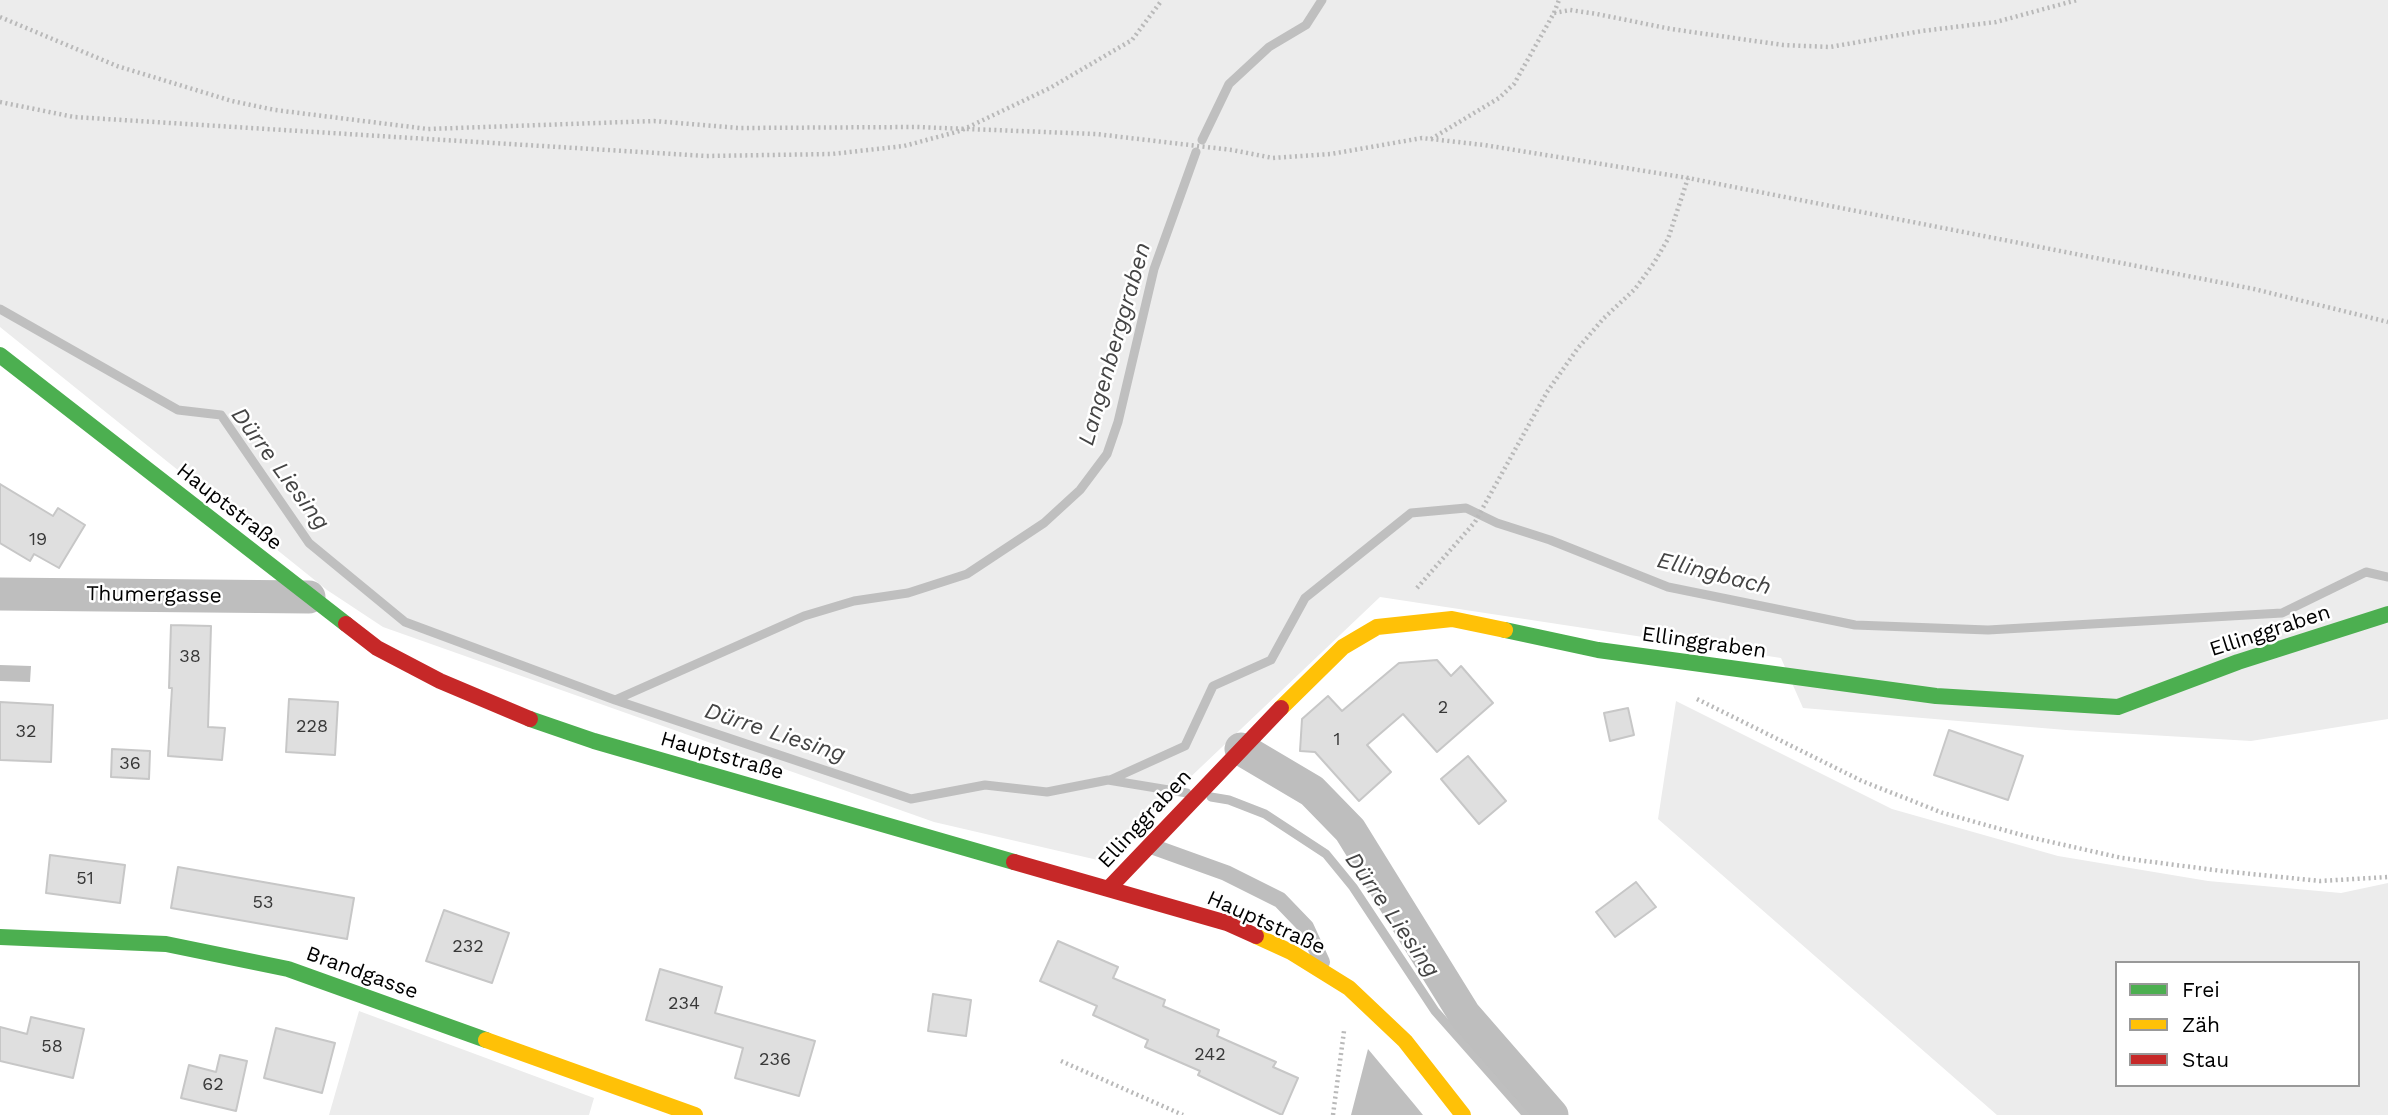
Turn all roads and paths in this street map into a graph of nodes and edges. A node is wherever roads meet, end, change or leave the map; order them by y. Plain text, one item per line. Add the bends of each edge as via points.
1 (1162, 0) edge
2 (1559, 0) edge
3 (2077, 0) edge
4 (1554, 13) junction
5 (0, 16) edge
6 (0, 102) edge
7 (428, 129) junction
8 (961, 131) junction
9 (428, 139) junction
10 (1431, 139) junction
11 (1688, 178) junction
12 (2388, 322) edge
13 (0, 355) edge
14 (0, 594) edge
15 (309, 597) junction
16 (2388, 614) edge
17 (1401, 622) junction
18 (1693, 697) dead end
19 (1241, 749) junction
20 (1149, 845) junction
21 (2388, 877) edge
22 (1109, 888) junction
23 (0, 937) edge
24 (1328, 974) junction
25 (1349, 988) junction
26 (1061, 1060) dead end
27 (695, 1115) edge
28 (1183, 1115) edge
29 (1333, 1115) edge
30 (1463, 1115) edge
31 (1552, 1115) edge

1 - 8 path via 1132,40 1050,88
2 - 4 path
3 - 4 path via 1996,22 1830,47 1783,45 1579,12
4 - 10 path via 1514,84
5 - 7 path via 117,66 232,101
6 - 9 path via 74,117
7 - 8 path via 654,121 739,128
7 - 9 path
8 - 9 path via 892,147 734,155
8 - 10 path via 1096,134 1273,158
10 - 11 path
11 - 12 path via 2253,289
11 - 17 path via 1668,239 1654,263 1635,289 1604,317 1547,392 1475,522 1402,605
13 - 15 street, Hauptstraße
14 - 15 street, Thumergasse
15 - 22 street, Hauptstraße via 377,648 512,713 594,741
16 - 17 street, Ellinggraben via 2238,662 2118,708 1936,696 1598,650 1452,619
17 - 19 street, Ellinggraben via 1377,627 1343,647
18 - 21 path via 1862,781 1944,813 2029,837 2122,858 2222,871 2320,881
19 - 20 street, Ellinggraben
19 - 31 street via 1312,791 1350,830 1464,1014
20 - 22 street, Ellinggraben
20 - 24 lane via 1226,873 1280,900 1306,928
22 - 24 street, Hauptstraße via 1214,918 1292,952
23 - 27 street, Brandgasse via 166,944 288,969
24 - 25 street, Hauptstraße
25 - 29 path
25 - 30 street, Hauptstraße via 1405,1041
26 - 28 path

